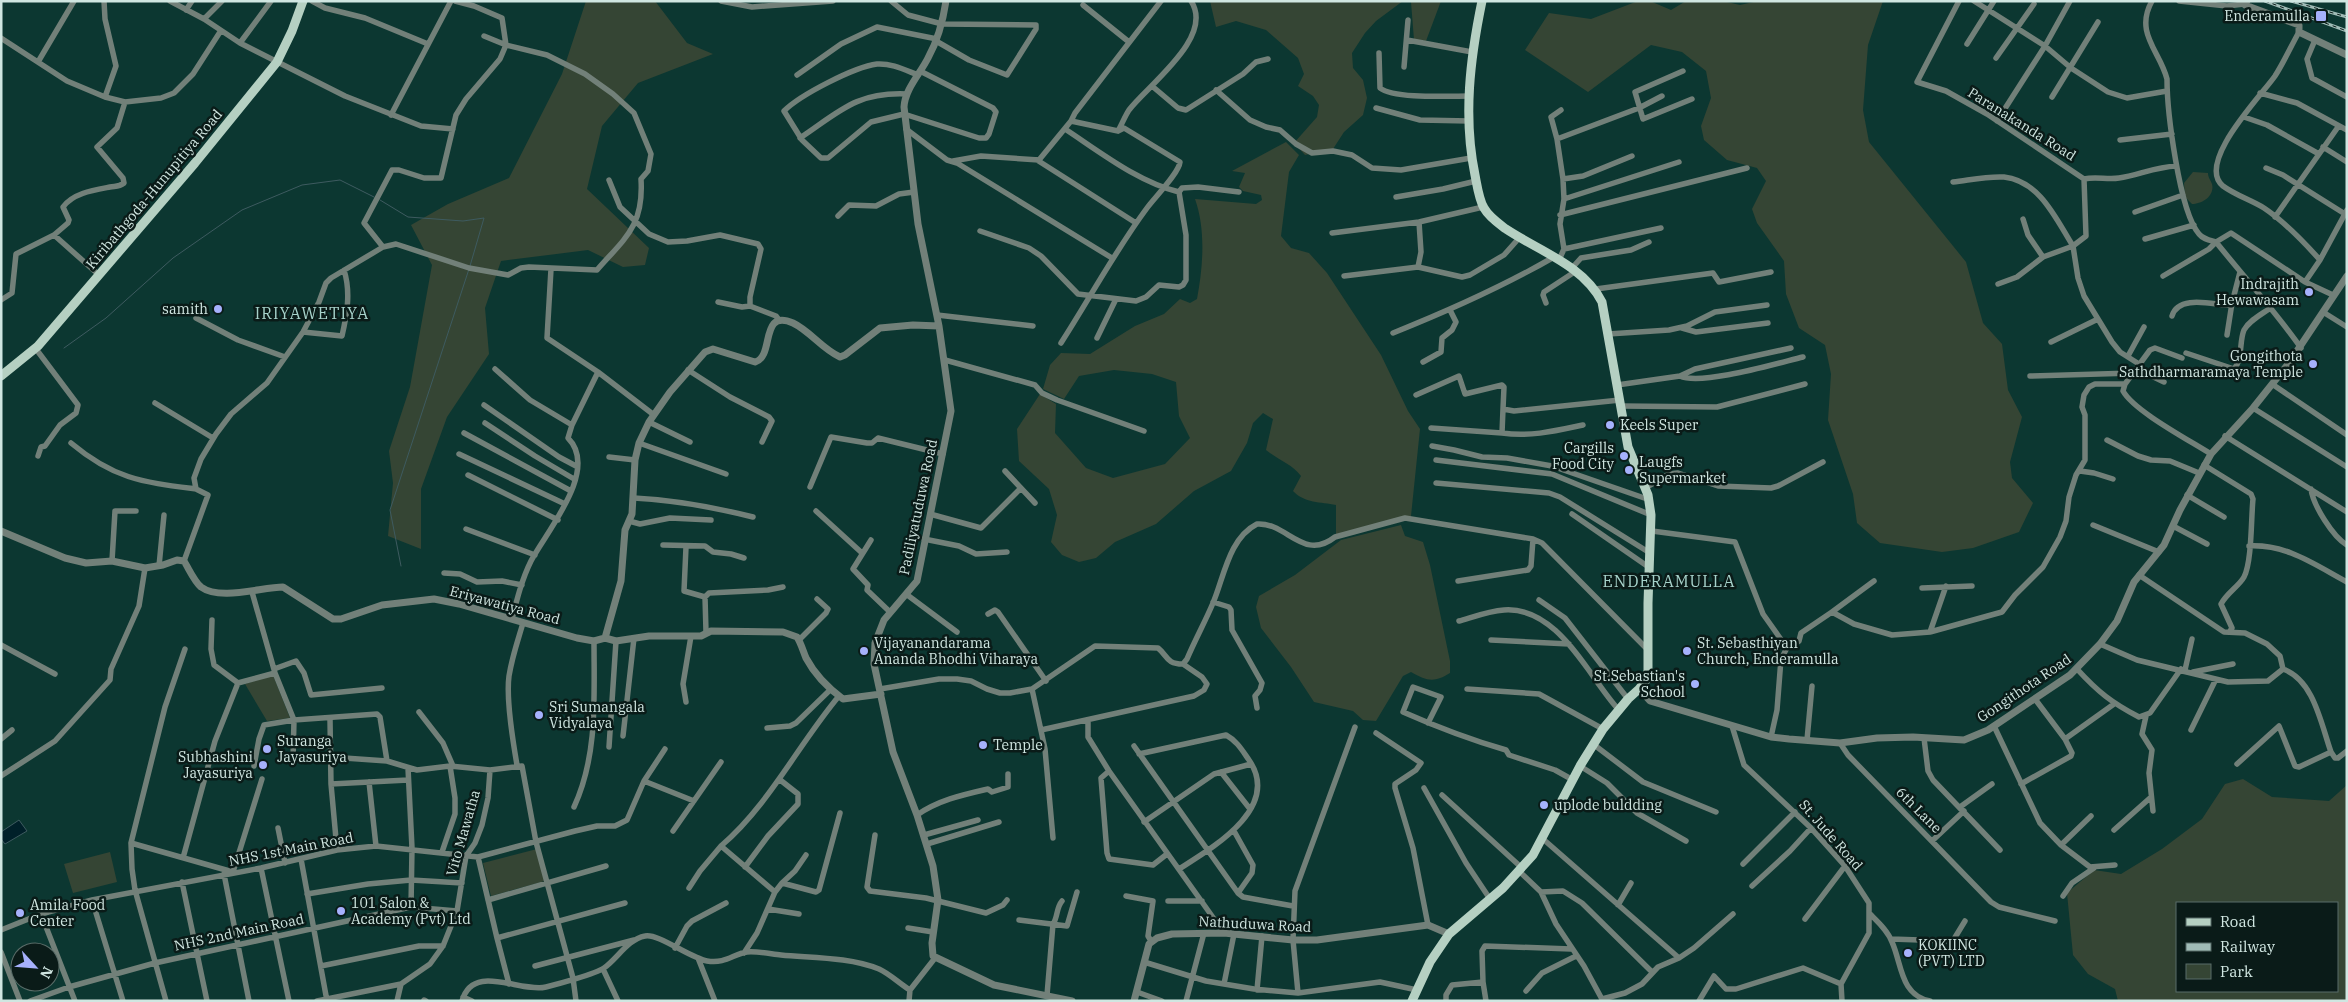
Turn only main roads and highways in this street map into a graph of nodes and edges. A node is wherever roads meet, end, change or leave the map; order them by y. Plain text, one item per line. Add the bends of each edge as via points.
1 (303, 1) edge
2 (1482, 1) edge
3 (1, 376) edge
4 (1412, 1001) edge

1 - 3 main road, Kiribathgoda-Hunupitiya Road via 276,62 195,163 36,349
2 - 4 main road via 1472,52 1469,96 1471,158 1476,181 1483,207 1491,217 1574,270 1596,290 1602,302 1628,447 1650,500 1652,515 1647,679 1618,709 1593,744 1543,839 1521,870 1449,934 1430,962

